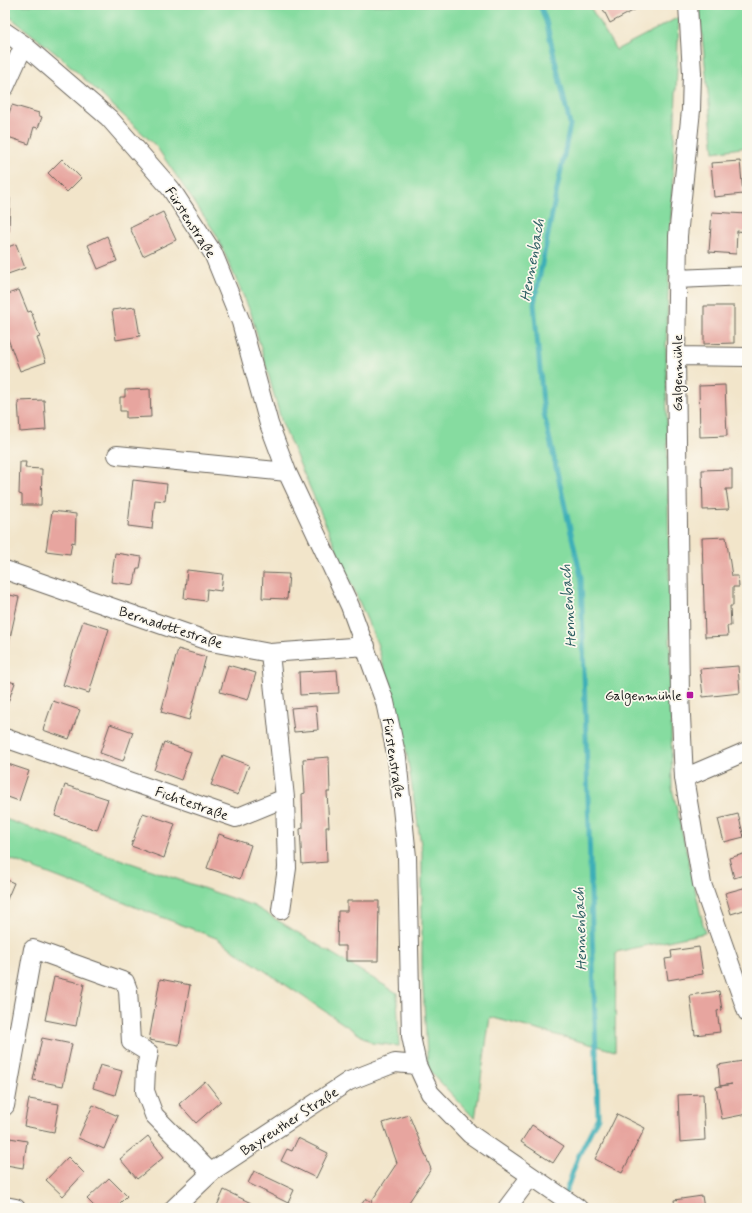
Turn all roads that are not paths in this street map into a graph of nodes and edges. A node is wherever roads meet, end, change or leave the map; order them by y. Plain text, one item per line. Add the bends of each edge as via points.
1 (688, 5) edge
2 (5, 32) edge
3 (24, 45) junction
4 (5, 87) edge
5 (747, 276) edge
6 (677, 280) junction
7 (676, 356) junction
8 (747, 357) edge
9 (117, 454) dead end
10 (287, 472) junction
11 (5, 570) edge
12 (366, 646) junction
13 (270, 653) junction
14 (5, 738) edge
15 (747, 750) edge
16 (684, 778) junction
17 (285, 798) junction
18 (281, 910) dead end
19 (747, 1012) edge
20 (418, 1065) junction
21 (5, 1106) edge
22 (211, 1173) junction
23 (531, 1176) junction
24 (5, 1206) edge
25 (575, 1206) edge
26 (16, 1208) edge
27 (174, 1208) edge
28 (507, 1208) edge

1 - 6 street, Galgenmühle via 692,110 678,236
2 - 3 street, Fürstenstraße
3 - 4 street
3 - 10 street, Fürstenstraße via 109,118 171,189 213,252 241,322 269,424
5 - 6 street
6 - 7 street, Galgenmühle
7 - 8 street
7 - 16 street, Galgenmühle via 680,695
9 - 10 street
10 - 12 street, Fürstenstraße
11 - 13 street, Bernadottestraße via 211,642
12 - 13 street, Bernadottestraße
12 - 20 street, Fürstenstraße via 385,702 397,758 407,857 411,1036
13 - 17 street
14 - 17 street, Fichtestraße via 236,818
15 - 16 street
16 - 19 street, Galgenmühle via 702,884
17 - 18 street via 287,868
20 - 22 street, Bayreuther Straße via 395,1063 349,1081
20 - 23 street, Fürstenstraße via 430,1093 470,1134
21 - 22 street via 33,949 125,982 128,990 131,1042 149,1053 145,1091 154,1115
22 - 27 street, Bayreuther Straße
23 - 25 street, Fürstenstraße
23 - 28 street
24 - 26 street

